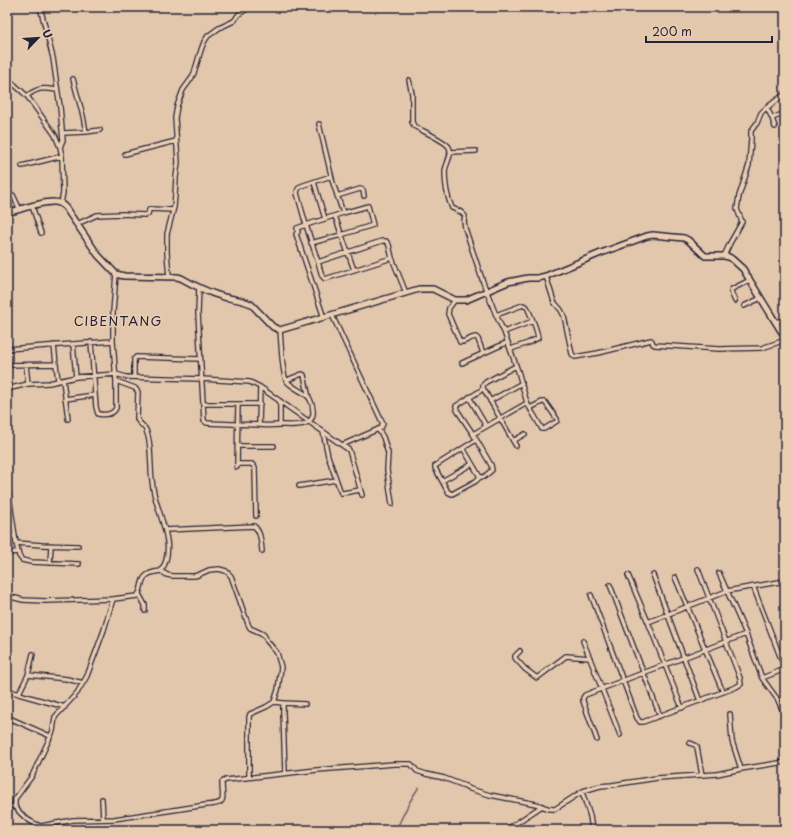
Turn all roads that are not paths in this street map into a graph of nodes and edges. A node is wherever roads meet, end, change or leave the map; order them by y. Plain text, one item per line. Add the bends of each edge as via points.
1 (40, 7) edge
2 (250, 7) edge
3 (7, 78) edge
4 (73, 79) dead end
5 (409, 80) dead end
6 (57, 90) junction
7 (785, 94) edge
8 (27, 96) junction
9 (767, 108) junction
10 (772, 118) junction
11 (785, 118) edge
12 (319, 124) dead end
13 (775, 127) dead end
14 (100, 130) dead end
15 (86, 132) junction
16 (63, 133) junction
17 (176, 141) junction
18 (60, 147) junction
19 (476, 151) dead end
20 (450, 152) junction
21 (125, 154) dead end
22 (62, 156) junction
23 (22, 166) dead end
24 (331, 176) junction
25 (314, 182) junction
26 (13, 195) dead end
27 (337, 196) junction
28 (364, 196) dead end
29 (61, 203) junction
30 (32, 206) junction
31 (20, 210) junction
32 (173, 210) junction
33 (7, 213) edge
34 (343, 213) junction
35 (335, 216) junction
36 (325, 219) junction
37 (77, 224) junction
38 (306, 225) junction
39 (41, 233) dead end
40 (342, 235) junction
41 (311, 243) junction
42 (348, 252) junction
43 (724, 256) junction
44 (392, 258) junction
45 (318, 262) junction
46 (354, 270) junction
47 (116, 274) junction
48 (546, 276) junction
49 (169, 277) junction
50 (750, 280) junction
51 (199, 287) junction
52 (487, 291) junction
53 (406, 293) junction
54 (761, 298) junction
55 (455, 300) junction
56 (735, 301) dead end
57 (744, 306) dead end
58 (496, 315) junction
59 (332, 316) junction
60 (324, 318) junction
61 (785, 320) edge
62 (533, 321) junction
63 (775, 322) junction
64 (280, 330) junction
65 (504, 332) junction
66 (785, 335) edge
67 (785, 340) edge
68 (113, 341) junction
69 (91, 342) junction
70 (508, 342) junction
71 (73, 344) junction
72 (54, 345) junction
73 (7, 349) edge
74 (510, 349) junction
75 (483, 353) junction
76 (200, 359) junction
77 (462, 363) dead end
78 (56, 364) junction
79 (7, 365) edge
80 (26, 365) junction
81 (516, 366) junction
82 (116, 374) junction
83 (94, 376) junction
84 (76, 377) junction
85 (134, 377) junction
86 (202, 379) junction
87 (58, 380) junction
88 (63, 380) junction
89 (287, 380) junction
90 (116, 381) junction
91 (522, 383) junction
92 (28, 384) junction
93 (260, 387) junction
94 (483, 388) junction
95 (7, 389) edge
96 (95, 395) junction
97 (469, 397) junction
98 (309, 398) junction
99 (66, 399) junction
100 (280, 401) junction
101 (490, 401) junction
102 (527, 403) junction
103 (203, 404) junction
104 (238, 404) junction
105 (260, 404) junction
106 (530, 408) junction
107 (500, 418) junction
108 (68, 419) dead end
109 (308, 421) junction
110 (238, 424) junction
111 (259, 425) junction
112 (280, 425) junction
113 (486, 426) junction
114 (378, 429) junction
115 (323, 432) junction
116 (473, 434) junction
117 (525, 434) dead end
118 (476, 440) junction
119 (513, 440) junction
120 (342, 445) junction
121 (237, 446) junction
122 (274, 446) dead end
123 (516, 446) dead end
124 (463, 448) junction
125 (472, 464) junction
126 (480, 477) junction
127 (336, 480) junction
128 (442, 481) junction
129 (7, 486) edge
130 (300, 486) dead end
131 (360, 490) junction
132 (362, 495) dead end
133 (392, 504) dead end
134 (256, 516) dead end
135 (165, 530) junction
136 (15, 536) junction
137 (7, 537) edge
138 (16, 543) junction
139 (51, 545) junction
140 (78, 546) dead end
141 (262, 551) dead end
142 (18, 552) junction
143 (7, 553) edge
144 (50, 563) junction
145 (80, 564) dead end
146 (698, 569) dead end
147 (161, 571) junction
148 (719, 573) dead end
149 (628, 575) dead end
150 (653, 575) dead end
151 (675, 577) dead end
152 (785, 581) edge
153 (610, 585) dead end
154 (753, 586) junction
155 (727, 591) junction
156 (139, 594) junction
157 (591, 595) dead end
158 (7, 596) edge
159 (709, 598) junction
160 (113, 599) junction
161 (687, 607) junction
162 (145, 611) dead end
163 (667, 614) junction
164 (648, 622) junction
165 (746, 634) junction
166 (584, 641) dead end
167 (726, 642) junction
168 (705, 650) junction
169 (520, 652) dead end
170 (33, 654) dead end
171 (590, 658) junction
172 (684, 658) junction
173 (665, 665) junction
174 (785, 669) edge
175 (644, 673) junction
176 (28, 675) junction
177 (762, 678) junction
178 (624, 681) junction
179 (84, 683) junction
180 (603, 689) junction
181 (8, 690) edge
182 (723, 692) junction
183 (19, 694) junction
184 (700, 701) junction
185 (274, 702) junction
186 (283, 704) junction
187 (304, 704) dead end
188 (65, 707) junction
189 (682, 708) junction
190 (730, 714) dead end
191 (660, 716) junction
192 (785, 716) edge
193 (7, 717) edge
194 (620, 735) dead end
195 (50, 736) junction
196 (597, 740) dead end
197 (690, 743) dead end
198 (785, 762) edge
199 (741, 769) junction
200 (285, 773) junction
201 (702, 776) junction
202 (249, 777) junction
203 (582, 792) junction
204 (102, 799) dead end
205 (7, 805) edge
206 (542, 806) junction
207 (15, 808) junction
208 (103, 820) junction
209 (42, 826) junction
210 (46, 830) edge
211 (506, 830) edge
212 (592, 830) edge

1 - 6 street via 53,58
2 - 17 street via 234,21 208,36 204,42 192,79 183,90 177,106
3 - 8 street
4 - 15 street
5 - 20 street via 414,126 445,143
6 - 8 street via 39,89
6 - 16 street
7 - 9 street
8 - 18 street via 52,130
9 - 10 street
9 - 43 street via 760,114 751,131 749,165 737,209 742,222
10 - 11 street via 780,115
10 - 13 street
12 - 24 street
14 - 15 street
15 - 16 street
16 - 18 street
17 - 21 street
17 - 32 street via 178,162
18 - 22 street
19 - 20 street
20 - 52 street via 445,171 448,196 452,208 465,216 465,228
22 - 23 street
22 - 29 street
24 - 25 street
24 - 27 street
25 - 36 street
25 - 38 street via 301,186 297,193
26 - 31 street
27 - 28 street via 358,189 362,189
27 - 34 street
29 - 30 street via 50,202
29 - 37 street
30 - 31 street
30 - 39 street
31 - 33 street
32 - 37 street via 150,209 148,214 144,215 97,215
32 - 49 street via 168,234
34 - 35 street
34 - 40 street via 368,206 373,223 372,226
35 - 36 street
35 - 40 street
36 - 38 street
37 - 47 street via 98,255
38 - 41 street
38 - 60 street via 297,228 296,233
40 - 41 street
40 - 42 street
41 - 45 street
42 - 44 street via 384,241 389,245
42 - 45 street
42 - 46 street
43 - 48 street via 705,256 686,238 653,235
43 - 50 street via 740,266
44 - 46 street
44 - 53 street
45 - 46 street via 325,279
47 - 49 street
47 - 68 street
48 - 52 street via 508,282
48 - 67 street via 554,302 564,316 574,357 651,340 655,345 719,349 762,348
49 - 51 street via 181,278
50 - 54 street
50 - 56 street via 732,289
51 - 64 street via 251,304 273,327
51 - 76 street
52 - 55 street via 466,300
52 - 58 street
53 - 55 street via 419,289 433,289
53 - 59 street
54 - 57 street
54 - 63 street
55 - 75 street via 448,314 460,342 476,338
58 - 62 street via 524,305
58 - 65 street
59 - 60 street
59 - 114 street via 380,418 383,426
60 - 64 street
61 - 63 street
62 - 65 street
62 - 74 street via 538,338
63 - 66 street
64 - 89 street via 283,367
65 - 70 street
68 - 69 street
68 - 82 street
69 - 71 street
69 - 83 street
70 - 74 street
70 - 75 street
71 - 72 street
71 - 84 street
72 - 73 street
72 - 78 street
74 - 81 street
75 - 77 street
76 - 85 street via 136,357
76 - 86 street
78 - 80 street
78 - 87 street
79 - 80 street
80 - 92 street
81 - 91 street
81 - 94 street via 486,382
82 - 83 street
82 - 85 street
82 - 90 street
83 - 84 street
83 - 96 street
84 - 88 street
85 - 86 street
86 - 93 street via 250,382
86 - 103 street
87 - 88 street
87 - 92 street
88 - 99 street
89 - 98 street
89 - 98 street via 304,375
90 - 96 street via 115,411 98,414
90 - 135 street via 135,388 138,392 137,419 145,427 149,438 153,489
91 - 101 street
91 - 102 street
92 - 95 street
93 - 100 street
93 - 105 street
94 - 97 street
94 - 101 street
96 - 99 street
97 - 113 street
97 - 116 street via 456,407
98 - 109 street via 314,414
99 - 108 street
100 - 109 street
100 - 112 street
101 - 107 street
102 - 106 street
102 - 107 street
103 - 104 street
103 - 110 street via 204,420 207,423
104 - 105 street
104 - 110 street
105 - 111 street
106 - 106 street via 542,429 557,422 545,402
107 - 113 street
107 - 119 street
109 - 112 street via 300,425
109 - 115 street
110 - 111 street
110 - 121 street
111 - 112 street
113 - 116 street
114 - 120 street
114 - 133 street via 388,453
115 - 120 street
115 - 127 street
116 - 118 street
117 - 119 street
118 - 124 street
118 - 126 street via 492,469 484,477
119 - 123 street
120 - 131 street via 350,452
121 - 122 street
121 - 134 street via 237,465 252,464 255,468
124 - 125 street
124 - 128 street via 435,466
125 - 126 street
125 - 128 street
126 - 128 street via 452,494
127 - 130 street
127 - 131 street via 342,493
129 - 136 street
131 - 132 street
135 - 141 street via 254,526 260,534
135 - 147 street via 167,557
136 - 137 street
136 - 138 street
138 - 139 street
138 - 142 street
139 - 140 street
139 - 144 street
142 - 143 street
142 - 144 street via 22,560
144 - 145 street
146 - 159 street
147 - 156 street via 145,576
147 - 185 street via 173,576 194,576 208,570 219,569 230,574 250,628 264,635 279,657 281,667
148 - 155 street
149 - 164 street
150 - 163 street
151 - 161 street
152 - 154 street
153 - 175 street
154 - 155 street
154 - 174 street
155 - 159 street
155 - 165 street
156 - 160 street via 134,597
156 - 162 street
157 - 178 street
158 - 160 street via 45,601
159 - 161 street
159 - 167 street
160 - 179 street
161 - 163 street
161 - 168 street
163 - 164 street
163 - 172 street
164 - 173 street
165 - 167 street
165 - 177 street
166 - 171 street
167 - 168 street
167 - 182 street via 742,682
168 - 172 street
168 - 182 street
169 - 171 street via 515,658 537,678 566,656
170 - 176 street
171 - 180 street
172 - 173 street
172 - 184 street
173 - 175 street
173 - 189 street
174 - 177 street
175 - 178 street
175 - 191 street
176 - 179 street
176 - 183 street
177 - 192 street via 778,700
178 - 180 street
178 - 191 street via 640,722
179 - 188 street
180 - 194 street
180 - 196 street via 585,695 583,699
181 - 183 street
182 - 184 street
183 - 188 street
184 - 189 street
185 - 186 street
185 - 202 street via 248,717
186 - 187 street
186 - 200 street
188 - 195 street via 55,717
189 - 191 street
190 - 199 street via 732,741
193 - 195 street
195 - 207 street via 32,776 15,799
197 - 201 street via 697,747
198 - 199 street
199 - 201 street
200 - 202 street
200 - 206 street via 411,764 417,771 444,778 470,789
201 - 203 street via 657,778 600,786
202 - 208 street via 224,781 223,799 218,804
203 - 206 street via 555,809
203 - 212 street
204 - 208 street
205 - 207 street
206 - 211 street
207 - 209 street via 29,821
208 - 209 street via 73,820
209 - 210 street

